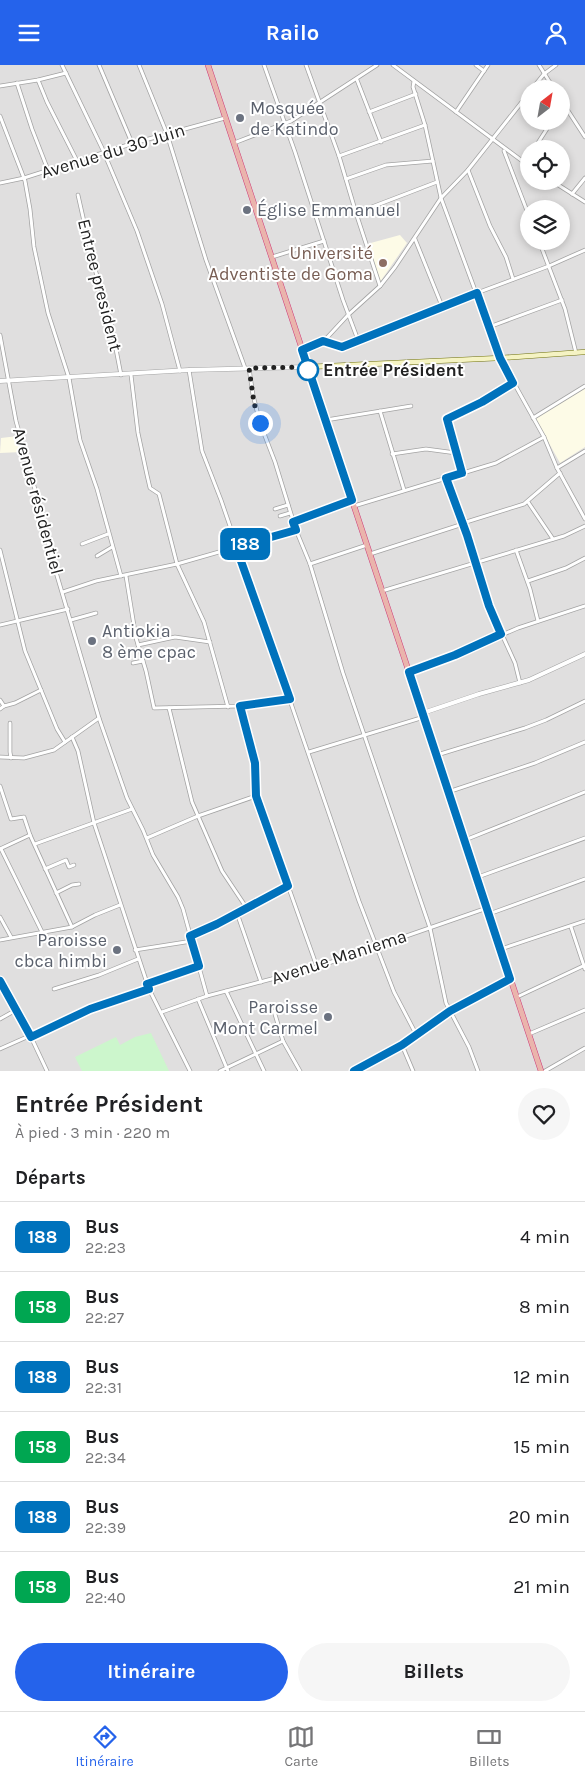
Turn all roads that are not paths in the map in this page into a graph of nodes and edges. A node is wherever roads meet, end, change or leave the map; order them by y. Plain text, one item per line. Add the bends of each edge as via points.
1 (62, 65) edge
2 (99, 65) edge
3 (139, 65) edge
4 (208, 65) edge
5 (264, 65) edge
6 (306, 65) edge
7 (377, 65) edge
8 (393, 65) edge
9 (476, 65) edge
10 (488, 65) edge
11 (539, 65) edge
12 (556, 65) edge
13 (484, 71) junction
14 (66, 73) junction
15 (544, 74) junction
16 (357, 79) junction
17 (38, 80) junction
18 (539, 80) edge
19 (548, 80) edge
20 (414, 81) junction
21 (17, 83) junction
22 (0, 86) edge
23 (416, 94) junction
24 (319, 103) junction
25 (520, 104) edge
26 (370, 112) junction
27 (456, 112) junction
28 (570, 113) edge
29 (0, 116) edge
30 (226, 118) junction
31 (285, 124) junction
32 (425, 125) junction
33 (166, 134) junction
34 (585, 137) edge
35 (491, 139) junction
36 (381, 142) junction
37 (132, 143) junction
38 (234, 143) junction
39 (504, 149) junction
40 (104, 152) junction
41 (339, 156) junction
42 (77, 161) junction
43 (433, 161) junction
44 (520, 161) edge
45 (48, 170) junction
46 (468, 171) junction
47 (24, 178) junction
48 (585, 178) edge
49 (346, 179) junction
50 (437, 182) junction
51 (0, 183) edge
52 (567, 190) edge
53 (572, 193) junction
54 (78, 195) dead end
55 (442, 198) junction
56 (523, 200) edge
57 (585, 202) edge
58 (356, 213) junction
59 (415, 239) junction
60 (324, 241) junction
61 (543, 250) edge
62 (585, 250) edge
63 (272, 257) junction
64 (549, 266) junction
65 (513, 279) junction
66 (380, 286) junction
67 (477, 293) junction
68 (562, 300) junction
69 (442, 306) junction
70 (348, 315) junction
71 (489, 327) junction
72 (0, 335) edge
73 (358, 340) junction
74 (323, 341) junction
75 (302, 350) junction
76 (576, 353) junction
77 (585, 353) edge
78 (500, 358) junction
79 (307, 367) junction
80 (247, 368) junction
81 (189, 370) junction
82 (180, 371) junction
83 (121, 375) junction
84 (131, 375) junction
85 (68, 378) junction
86 (0, 381) edge
87 (9, 381) junction
88 (513, 383) junction
89 (585, 386) edge
90 (411, 406) dead end
91 (380, 411) junction
92 (533, 417) junction
93 (326, 420) junction
94 (544, 437) junction
95 (585, 451) edge
96 (456, 453) junction
97 (392, 454) junction
98 (557, 468) junction
99 (462, 473) junction
100 (560, 473) junction
101 (446, 478) junction
102 (404, 490) junction
103 (528, 502) junction
104 (353, 503) junction
105 (288, 505) junction
106 (275, 509) dead end
107 (290, 513) junction
108 (280, 516) dead end
109 (585, 519) edge
110 (293, 522) junction
111 (463, 524) junction
112 (585, 527) edge
113 (296, 530) junction
114 (108, 534) junction
115 (553, 539) junction
116 (82, 544) dead end
117 (367, 545) junction
118 (112, 547) junction
119 (236, 547) junction
120 (0, 550) edge
121 (516, 550) junction
122 (370, 555) junction
123 (97, 556) dead end
124 (585, 558) edge
125 (476, 563) junction
126 (177, 564) junction
127 (310, 564) junction
128 (121, 576) junction
129 (126, 576) junction
130 (528, 581) junction
131 (382, 591) junction
132 (63, 592) junction
133 (585, 606) edge
134 (68, 609) junction
135 (96, 613) dead end
136 (71, 619) junction
137 (538, 621) junction
138 (18, 622) junction
139 (0, 625) edge
140 (501, 634) junction
141 (210, 642) junction
142 (138, 645) junction
143 (585, 654) edge
144 (143, 661) junction
145 (133, 663) dead end
146 (409, 672) junction
147 (520, 683) junction
148 (41, 690) junction
149 (290, 699) junction
150 (0, 700) edge
151 (585, 701) edge
152 (240, 706) junction
153 (228, 707) junction
154 (2, 708) edge
155 (169, 708) junction
156 (423, 715) junction
157 (100, 718) junction
158 (10, 723) dead end
159 (365, 735) junction
160 (72, 737) junction
161 (65, 742) junction
162 (585, 742) edge
163 (309, 752) junction
164 (437, 755) junction
165 (0, 757) edge
166 (11, 758) junction
167 (0, 786) edge
168 (448, 792) junction
169 (585, 792) edge
170 (256, 796) junction
171 (132, 809) junction
172 (198, 816) junction
173 (94, 823) junction
174 (30, 835) junction
175 (146, 838) junction
176 (585, 838) edge
177 (464, 840) junction
178 (35, 844) junction
179 (0, 849) edge
180 (74, 865) dead end
181 (45, 869) junction
182 (477, 878) junction
183 (585, 879) edge
184 (79, 884) dead end
185 (288, 886) junction
186 (56, 893) junction
187 (120, 905) junction
188 (246, 907) junction
189 (487, 908) junction
190 (237, 913) junction
191 (489, 914) junction
192 (0, 917) edge
193 (585, 921) edge
194 (72, 927) junction
195 (570, 927) junction
196 (430, 928) junction
197 (42, 932) junction
198 (190, 936) junction
199 (11, 937) junction
200 (0, 940) edge
201 (192, 941) junction
202 (376, 947) junction
203 (501, 949) junction
204 (136, 951) junction
205 (138, 959) junction
206 (199, 966) junction
207 (584, 966) edge
208 (317, 967) junction
209 (510, 979) junction
210 (0, 981) edge
211 (261, 982) junction
212 (147, 984) junction
213 (54, 989) dead end
214 (149, 989) junction
215 (226, 991) junction
216 (207, 996) junction
217 (516, 997) junction
218 (198, 999) junction
219 (16, 1010) junction
220 (585, 1010) edge
221 (274, 1011) dead end
222 (450, 1011) junction
223 (162, 1013) junction
224 (0, 1019) edge
225 (528, 1034) junction
226 (416, 1036) junction
227 (31, 1037) junction
228 (283, 1041) junction
229 (402, 1045) junction
230 (585, 1048) edge
231 (0, 1049) edge
232 (256, 1053) junction
233 (228, 1069) edge
234 (47, 1071) edge
235 (190, 1071) edge
236 (220, 1071) edge
237 (264, 1071) edge
238 (300, 1071) edge
239 (354, 1071) edge
240 (412, 1071) edge
241 (478, 1071) edge
242 (541, 1071) edge
243 (546, 1071) edge

1 - 14 street
2 - 37 street
3 - 33 street
4 - 30 highway
5 - 31 street
6 - 24 street
7 - 16 street
8 - 20 street
9 - 13 street
10 - 13 street
11 - 15 street
12 - 15 street
13 - 27 street
14 - 17 street
14 - 40 street
15 - 18 street
15 - 19 street
16 - 24 street
16 - 26 street
17 - 21 street
17 - 42 street
20 - 23 street
20 - 27 street
21 - 22 street
21 - 45 street
23 - 26 street
23 - 32 street
24 - 31 street
24 - 41 street
25 - 35 street
26 - 36 street
27 - 35 street
28 - 34 street
29 - 47 street
30 - 33 street, Avenue du 30 Juin
30 - 38 highway
31 - 38 street
31 - 60 street
32 - 36 street
32 - 43 street
33 - 37 street, Avenue du 30 Juin
33 - 80 street via 206,260
35 - 39 street
35 - 46 street
36 - 41 street
37 - 40 street, Avenue du 30 Juin
38 - 63 highway
39 - 44 street
39 - 56 street
40 - 42 street, Avenue du 30 Juin
40 - 82 street via 137,231
41 - 49 street
42 - 45 street, Avenue du 30 Juin
43 - 49 street via 386,165
43 - 50 street
45 - 47 street, Avenue du 30 Juin
46 - 55 street
46 - 65 street
47 - 51 street, Avenue du 30 Juin
47 - 85 street via 44,295
48 - 53 street
49 - 58 street
50 - 55 street
50 - 58 street
52 - 53 street
53 - 57 street
54 - 83 street, Entree president via 110,317
55 - 59 street
55 - 67 street
58 - 66 street
59 - 66 street
59 - 69 street
60 - 63 street
60 - 70 street
61 - 64 street
62 - 64 street
63 - 75 highway
64 - 65 street
64 - 68 street
65 - 67 street
66 - 70 street
67 - 69 street
67 - 71 street
68 - 71 street
68 - 76 street
69 - 73 street
70 - 73 street
70 - 74 street
71 - 78 street
72 - 87 street, Avenue résidentiel
73 - 74 street via 342,347
74 - 75 street
75 - 79 highway
76 - 77 main road
76 - 78 main road
78 - 79 main road
78 - 88 street
79 - 80 street
79 - 93 highway
80 - 81 street
80 - 105 street via 254,403
81 - 82 street
81 - 119 street via 202,451
82 - 84 street
83 - 84 street
83 - 85 street
84 - 126 street via 138,433 150,488 159,494
85 - 87 street
85 - 114 street via 80,440
86 - 87 street
87 - 132 street, Avenue résidentiel via 16,421
88 - 92 street
88 - 96 street via 447,419
89 - 92 street
90 - 91 street
91 - 93 street
91 - 97 street
92 - 94 street
93 - 104 highway
94 - 98 street
94 - 99 street via 496,463
95 - 98 street
96 - 97 street via 426,449
96 - 99 street
97 - 102 street
98 - 100 street
99 - 101 street
100 - 103 street
100 - 109 street
101 - 102 street
101 - 111 street
102 - 104 street
103 - 111 street
103 - 115 street
104 - 110 street
104 - 117 highway
105 - 106 street
105 - 107 street
107 - 108 street
107 - 110 street
110 - 113 street
111 - 122 street
111 - 125 street
112 - 115 street
113 - 119 street
113 - 127 street
114 - 116 street
114 - 118 street
115 - 121 street
117 - 122 highway
117 - 127 street
118 - 123 street
118 - 128 street
119 - 126 street
119 - 149 street
120 - 138 street
121 - 125 street
121 - 130 street
122 - 131 highway
124 - 130 street
125 - 131 street
125 - 140 street
126 - 129 street
126 - 141 street
127 - 159 street
128 - 129 street
128 - 132 street
129 - 142 street
130 - 137 street
131 - 146 highway
132 - 134 street, Avenue résidentiel
133 - 137 street
134 - 136 street, Avenue résidentiel
134 - 138 street
135 - 136 street
136 - 157 street, Avenue résidentiel
137 - 140 street
138 - 139 street
138 - 148 street via 25,651
140 - 146 street
140 - 147 street
141 - 142 street via 176,637
141 - 153 street
142 - 144 street
143 - 147 street
144 - 145 street
144 - 155 street via 154,709
146 - 156 highway
147 - 156 street
148 - 154 street
148 - 161 street
149 - 152 street
149 - 163 street
150 - 154 street
151 - 164 street via 525,728
152 - 153 street
152 - 170 street via 255,763
153 - 155 street
155 - 172 street via 189,793
156 - 159 street
156 - 164 highway
157 - 160 street
157 - 171 street, Avenue résidentiel
158 - 166 street
159 - 163 street
159 - 196 street
160 - 161 street
160 - 173 street
161 - 166 street via 54,751
162 - 168 street via 535,763
163 - 202 street via 340,850
164 - 168 highway
165 - 166 street
167 - 174 street via 11,819 24,817
168 - 177 highway
169 - 177 street
170 - 172 street
170 - 185 street
171 - 173 street
171 - 175 street, Avenue résidentiel
172 - 175 street
172 - 188 street via 222,871
173 - 178 street
173 - 187 street
174 - 178 street
174 - 179 street
175 - 198 street, Avenue résidentiel via 178,897
176 - 182 street
177 - 182 highway
178 - 181 street
179 - 197 street
180 - 181 street via 69,867 66,860
181 - 186 street
182 - 189 highway
183 - 191 street
184 - 186 street
185 - 188 street
185 - 208 street
186 - 194 street
187 - 194 street
187 - 204 street
188 - 190 street
189 - 191 highway
189 - 196 street, Avenue Maniema
190 - 198 street
190 - 211 street
191 - 203 highway
192 - 199 street
193 - 195 street
194 - 197 street
195 - 203 street
195 - 207 street
196 - 202 street, Avenue Maniema
196 - 222 street via 443,995
197 - 199 street
198 - 201 street, Avenue résidentiel
199 - 200 street
201 - 204 street
201 - 206 street, Avenue résidentiel
202 - 208 street, Avenue Maniema
202 - 226 street
203 - 209 highway
204 - 205 street
205 - 212 street
205 - 213 street
206 - 212 street
206 - 216 street, Avenue résidentiel
207 - 217 street
208 - 211 street, Avenue Maniema
209 - 217 highway
209 - 222 street
210 - 219 street
211 - 215 street, Avenue Maniema
212 - 214 street
214 - 223 street
214 - 227 street via 90,1009
215 - 216 street, Avenue Maniema
215 - 232 street
216 - 218 street, Avenue Maniema
217 - 225 highway
218 - 223 street, Avenue Maniema
218 - 233 street
219 - 224 street
219 - 227 street
220 - 225 street
221 - 228 street
222 - 226 street
222 - 241 street
223 - 235 street
225 - 242 highway
226 - 229 street
227 - 231 street
227 - 234 street
228 - 232 street
228 - 238 street
229 - 239 street
229 - 240 street
230 - 243 street
232 - 233 street
232 - 237 street
233 - 236 street

